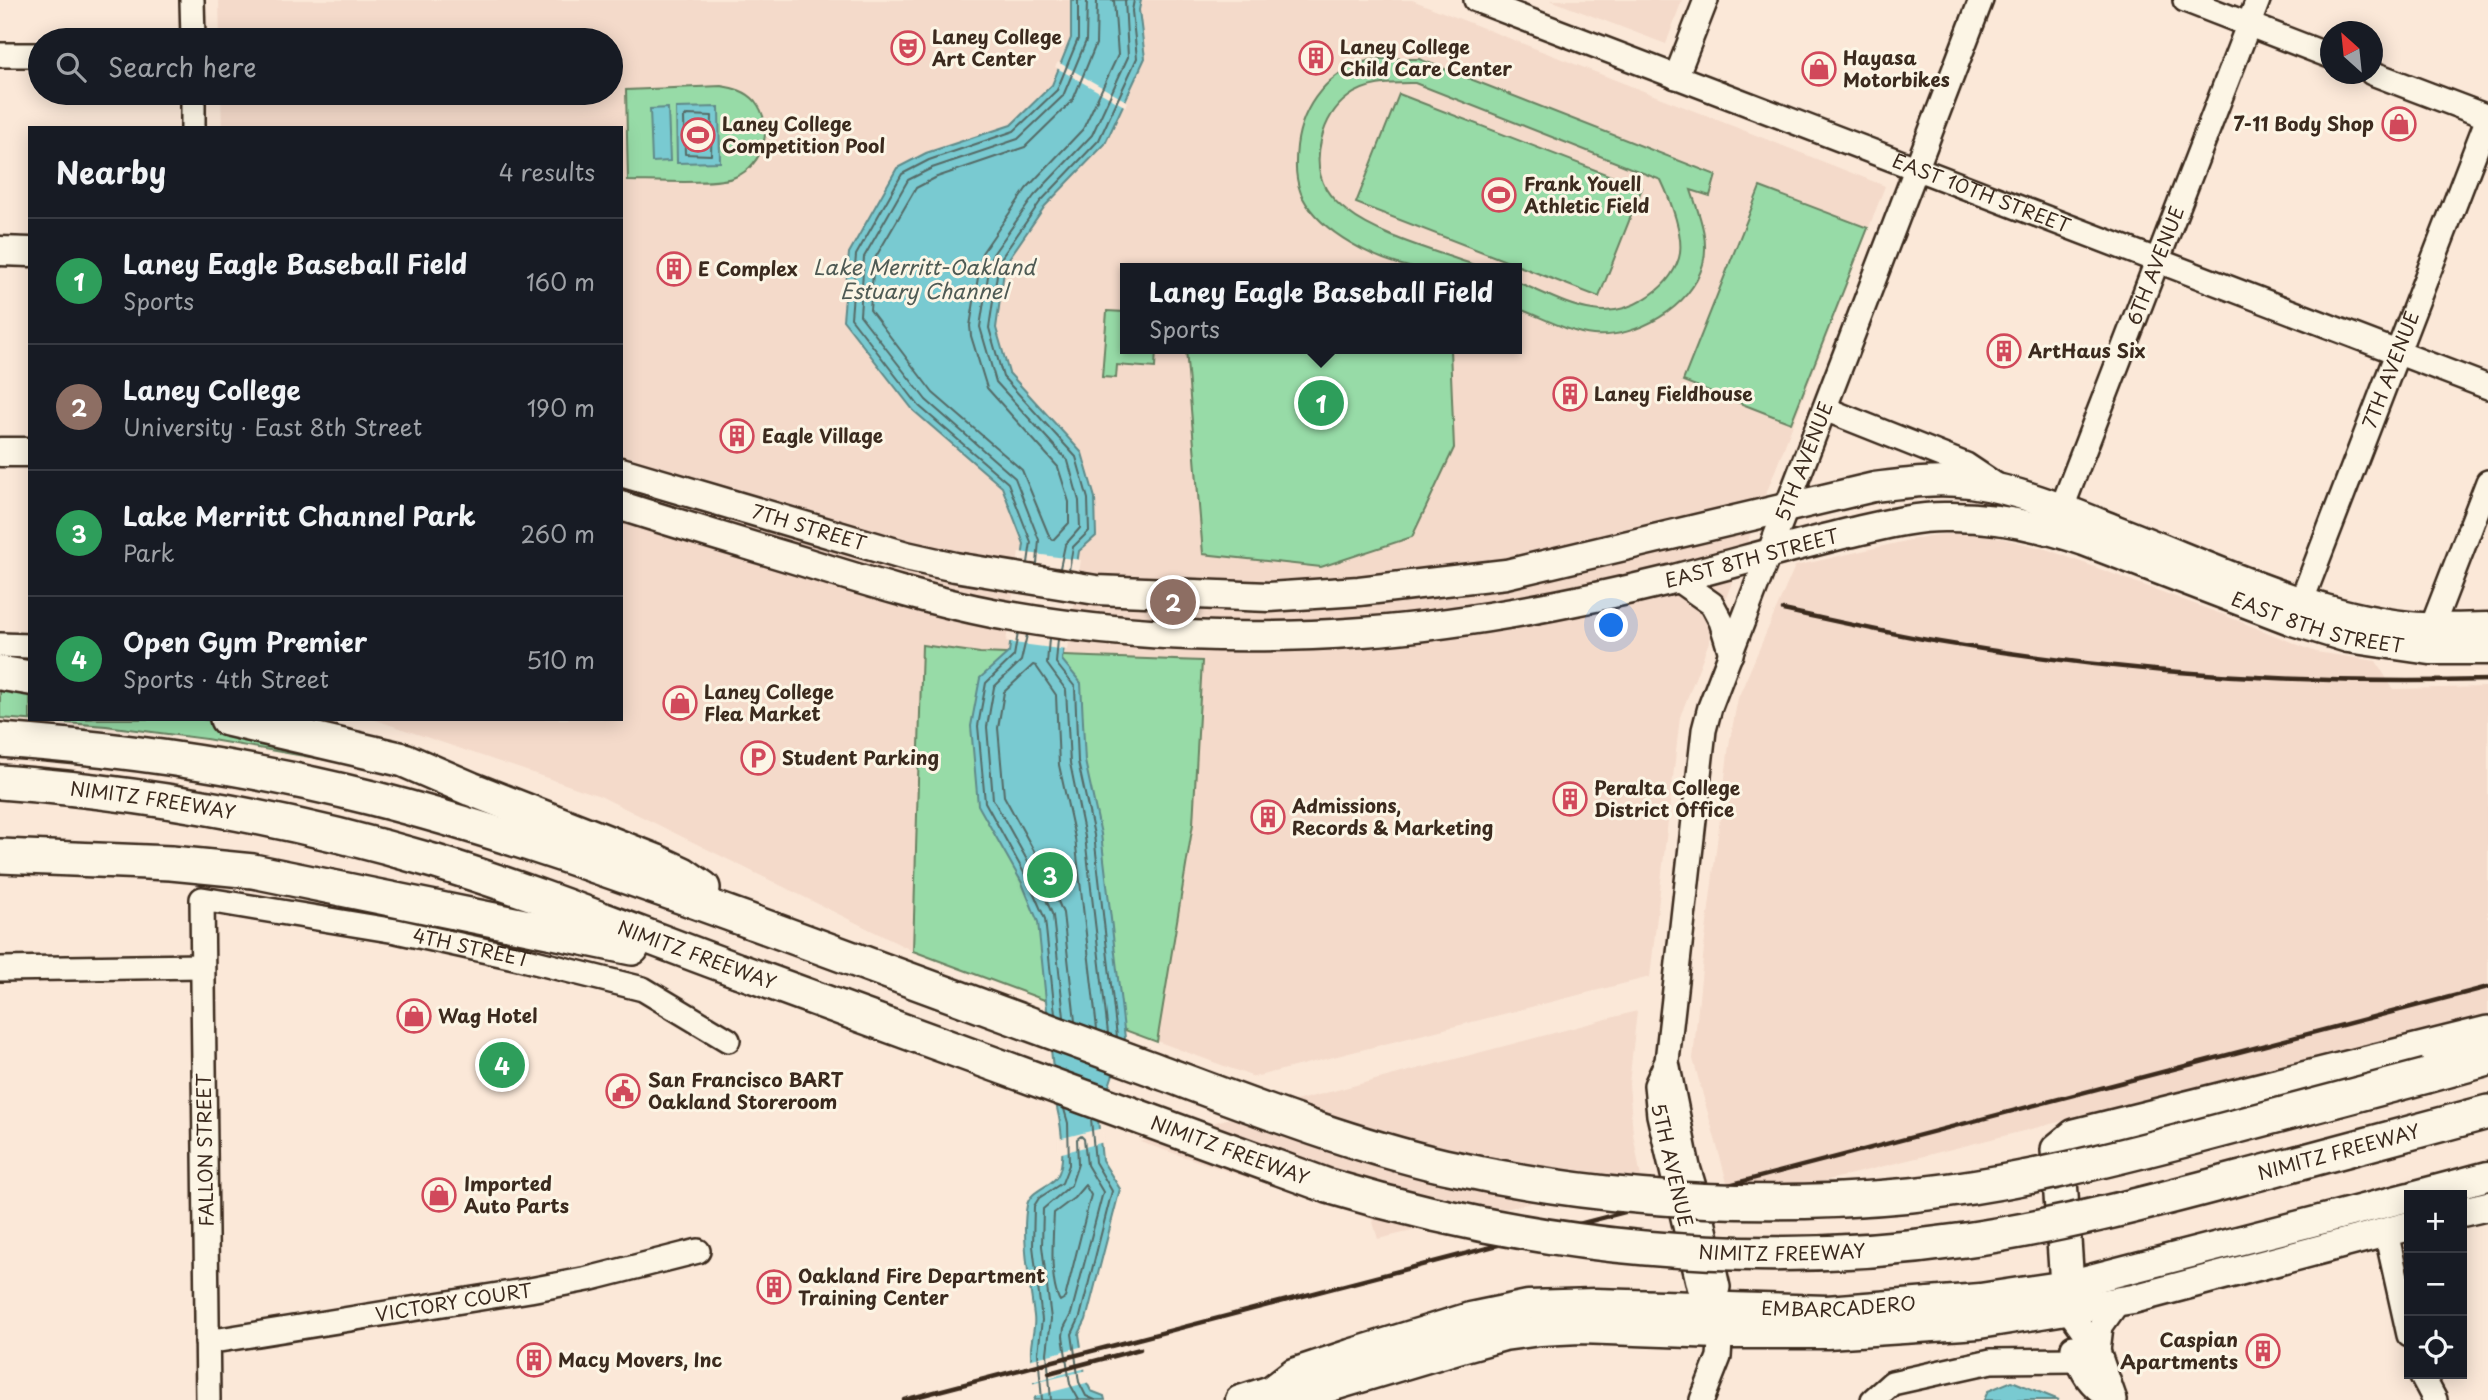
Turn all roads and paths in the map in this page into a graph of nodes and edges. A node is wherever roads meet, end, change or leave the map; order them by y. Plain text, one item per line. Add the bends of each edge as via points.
1 (192, 0) edge
2 (1476, 0) edge
3 (1706, 0) edge
4 (1981, 0) edge
5 (2185, 0) edge
6 (2258, 0) edge
7 (2249, 25) junction
8 (192, 28) edge
9 (2320, 53) edge
10 (0, 55) edge
11 (28, 55) edge
12 (1676, 77) junction
13 (2383, 77) edge
14 (193, 105) edge
15 (2488, 118) edge
16 (193, 126) edge
17 (1918, 170) junction
18 (0, 251) edge
19 (28, 252) edge
20 (2158, 259) junction
21 (2396, 351) junction
22 (2488, 387) edge
23 (1825, 409) junction
24 (0, 452) edge
25 (28, 452) edge
26 (623, 473) edge
27 (2488, 482) edge
28 (2001, 489) junction
29 (623, 507) edge
30 (1788, 509) junction
31 (2057, 519) junction
32 (1771, 552) junction
33 (1000, 575) joint
34 (1675, 578) junction
35 (2297, 611) junction
36 (998, 614) joint
37 (2488, 627) edge
38 (2431, 638) junction
39 (0, 645) edge
40 (28, 646) edge
41 (2488, 650) edge
42 (1731, 653) junction
43 (0, 673) edge
44 (28, 678) edge
45 (236, 721) edge
46 (0, 740) edge
47 (0, 782) edge
48 (0, 856) edge
49 (202, 899) joint
50 (755, 923) junction
51 (202, 966) junction
52 (0, 969) edge
53 (737, 970) junction
54 (2488, 1033) edge
55 (728, 1040) dead end
56 (2488, 1059) edge
57 (2488, 1112) edge
58 (2488, 1176) edge
59 (2435, 1190) edge
60 (2404, 1198) edge
61 (2488, 1206) edge
62 (2467, 1211) edge
63 (2398, 1229) edge
64 (698, 1251) dead end
65 (2068, 1298) junction
66 (2118, 1302) junction
67 (2407, 1316) edge
68 (1716, 1321) junction
69 (207, 1342) junction
70 (2088, 1355) junction
71 (2424, 1379) edge
72 (208, 1400) edge
73 (1240, 1400) edge
74 (1702, 1400) edge
75 (1872, 1400) edge
76 (2115, 1400) edge
77 (2435, 1400) edge

1 - 8 street
2 - 12 street, EAST 10TH STREET
3 - 12 street
4 - 17 street, 5TH AVENUE
5 - 7 street
6 - 7 street, 6TH AVENUE
7 - 9 street
7 - 20 street, 6TH AVENUE
10 - 11 street
12 - 17 street, EAST 10TH STREET
13 - 15 street
14 - 16 street
15 - 21 street, 7TH AVENUE
17 - 20 street, EAST 10TH STREET
17 - 23 street, 5TH AVENUE
18 - 19 main road
20 - 21 street, EAST 10TH STREET
20 - 31 street, 6TH AVENUE
21 - 22 street, EAST 10TH STREET
21 - 35 street, 7TH AVENUE
23 - 28 street, EAST 8TH STREET via 1966,465
23 - 30 street, 5TH AVENUE
24 - 25 main road
26 - 33 main road, 7TH STREET via 906,556
27 - 38 street
28 - 30 main road, EAST 8TH STREET via 1969,483 1910,482
28 - 31 main road, EAST 8TH STREET
29 - 36 main road, 7TH STREET via 899,592
30 - 32 street, 5TH AVENUE
30 - 33 main road, EAST 8TH STREET via 1506,574 1373,589 1269,597 1096,590
31 - 32 main road, EAST 8TH STREET via 1941,517 1884,525
31 - 35 main road, EAST 8TH STREET
32 - 34 main road, EAST 8TH STREET
32 - 42 street, 5TH AVENUE
34 - 36 main road, EAST 8TH STREET via 1470,621 1364,632 1143,633
34 - 42 street via 1713,604
35 - 38 main road, EAST 8TH STREET via 2382,622
37 - 38 main road, EAST 8TH STREET
38 - 41 main road, EAST 8TH STREET
39 - 40 street
42 - 68 street, 5TH AVENUE via 1704,730 1667,1061 1718,1287
43 - 44 highway
45 - 50 highway via 404,760 683,874
46 - 50 highway via 203,763 370,797 534,845
47 - 53 highway, NIMITZ FREEWAY via 170,802 364,841 534,894
48 - 53 highway via 253,871
49 - 51 street, FALLON STREET
49 - 55 street, 4TH STREET via 396,931 643,989
50 - 56 highway, bridge via 1371,1146 1505,1178 1642,1197 1824,1201 1984,1185 2117,1158
51 - 52 street
51 - 69 street, FALLON STREET
53 - 57 highway, NIMITZ FREEWAY, bridge via 1328,1186 1465,1222 1630,1247 1797,1253 1975,1238 2118,1210
54 - 65 highway via 2075,1136 2058,1150
58 - 59 main road
60 - 65 main road, EMBARCADERO via 2119,1271
61 - 62 main road
63 - 66 main road, EMBARCADERO
63 - 67 street
64 - 69 street, VICTORY COURT via 530,1290
65 - 66 main road, EMBARCADERO
65 - 68 main road, EMBARCADERO via 2009,1294
65 - 68 main road, EMBARCADERO via 1979,1324 1898,1330 1827,1334
65 - 70 street
66 - 70 street
68 - 73 main road, EMBARCADERO via 1643,1330 1540,1331 1482,1342 1300,1396 1271,1390
68 - 74 street, 5TH AVENUE via 1718,1357
69 - 72 street, FALLON STREET
70 - 75 street via 1991,1361 1892,1383
70 - 76 street via 2083,1374 2096,1391
71 - 77 street

